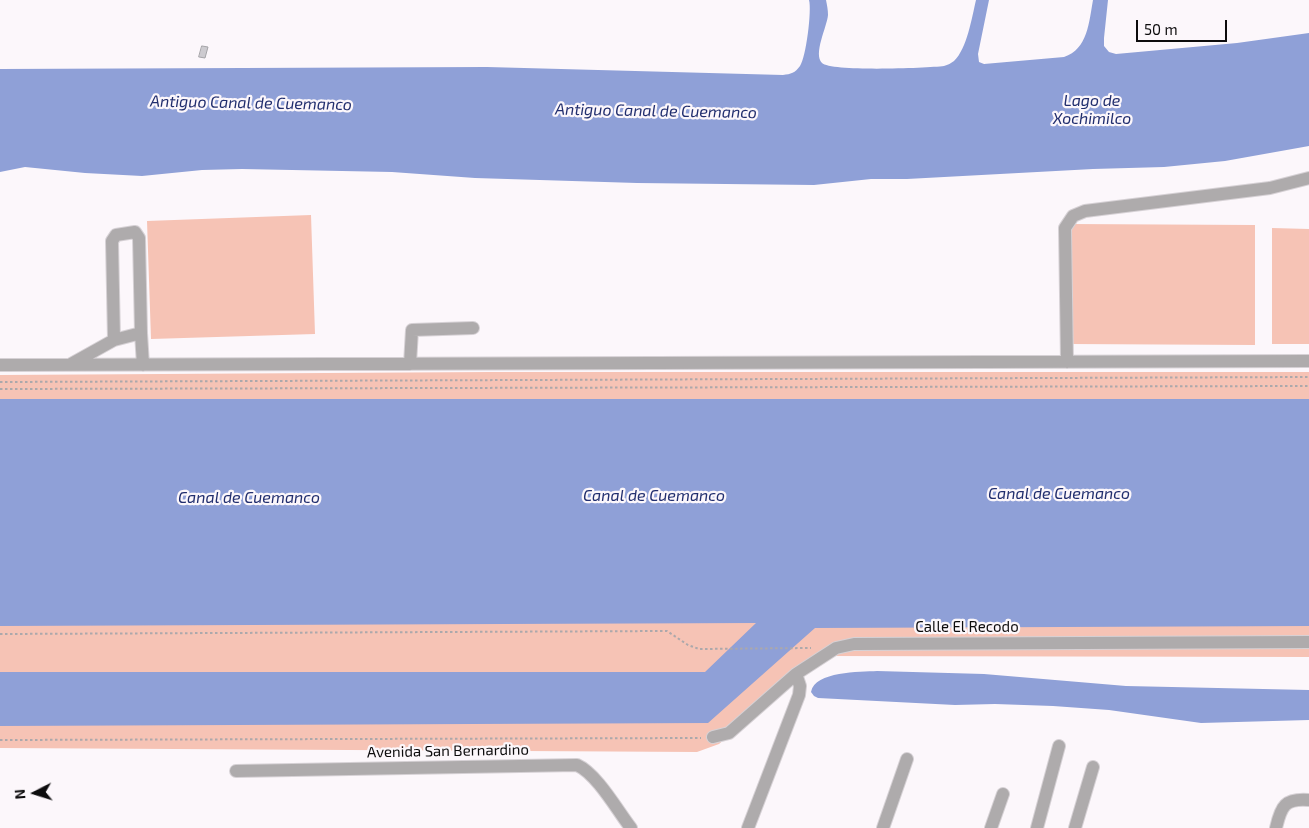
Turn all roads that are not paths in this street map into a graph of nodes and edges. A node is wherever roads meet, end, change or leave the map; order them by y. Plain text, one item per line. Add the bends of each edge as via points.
1 (1309, 178) edge
2 (473, 328) dead end
3 (141, 333) junction
4 (114, 340) junction
5 (1309, 361) edge
6 (1067, 362) junction
7 (410, 364) junction
8 (0, 365) edge
9 (69, 365) junction
10 (142, 365) junction
11 (1309, 642) edge
12 (796, 674) junction
13 (713, 738) road end
14 (1059, 746) dead end
15 (907, 759) dead end
16 (1093, 767) dead end
17 (236, 771) dead end
18 (1003, 794) dead end
19 (1309, 800) edge
20 (631, 828) edge
21 (748, 828) edge
22 (883, 828) edge
23 (991, 828) edge
24 (1037, 828) edge
25 (1075, 828) edge
26 (1276, 828) edge

1 - 6 street via 1270,188 1073,216 1065,228
2 - 7 street via 412,330
3 - 4 street
3 - 4 street via 140,238 135,232 116,235 112,241
3 - 10 street
4 - 9 street
5 - 6 street
6 - 7 street
7 - 10 street
8 - 9 street
9 - 10 street
11 - 12 street, Calle El Recodo via 854,644 836,648
12 - 13 street, Calle El Recodo via 729,733
12 - 21 street via 799,695
14 - 24 street
15 - 22 street
16 - 25 street
17 - 20 street, Avenida San Bernardino via 577,765 586,769
18 - 23 street
19 - 26 street via 1295,799 1284,804

